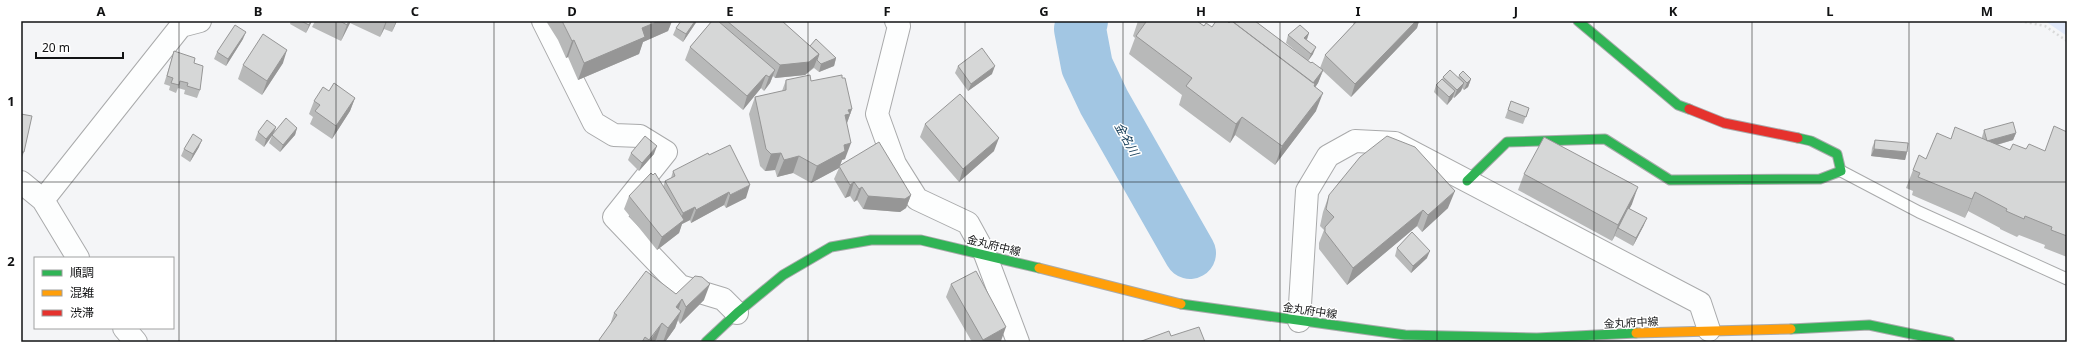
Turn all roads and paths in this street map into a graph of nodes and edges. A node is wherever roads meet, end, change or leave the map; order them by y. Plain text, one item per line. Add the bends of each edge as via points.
1 (200, 21) edge
2 (543, 21) edge
3 (896, 21) edge
4 (1578, 21) edge
5 (2020, 21) edge
6 (2067, 41) edge
7 (1841, 171) junction
8 (1468, 181) junction
9 (21, 182) edge
10 (43, 200) junction
11 (985, 254) junction
12 (77, 257) edge
13 (2067, 279) edge
14 (737, 313) junction
15 (1299, 321) junction
16 (125, 329) edge
17 (1709, 330) junction
18 (136, 342) edge
19 (706, 342) edge
20 (1018, 342) edge
21 (1950, 342) edge

1 - 10 street via 181,26
2 - 14 street via 594,123 614,135 640,136 666,152 614,218 680,286 723,299
3 - 11 street via 899,26 878,114 895,164 917,199 968,223
4 - 7 main road via 1678,105 1724,123 1811,141 1837,154
5 - 6 path via 2045,26
7 - 8 main road via 1820,179 1670,180 1606,139 1507,142
7 - 13 lane via 1919,212
8 - 15 street via 1395,143 1355,141 1328,156 1307,191
8 - 17 street via 1700,303
9 - 10 street
10 - 12 street
11 - 14 main road, 金丸府中線 via 921,240 871,240 831,247 783,275
11 - 15 main road, 金丸府中線 via 1171,303
11 - 20 street
14 - 19 main road, 金丸府中線
15 - 17 main road, 金丸府中線 via 1405,335 1537,338
16 - 18 street
17 - 21 main road, 金丸府中線 via 1765,330 1868,324

